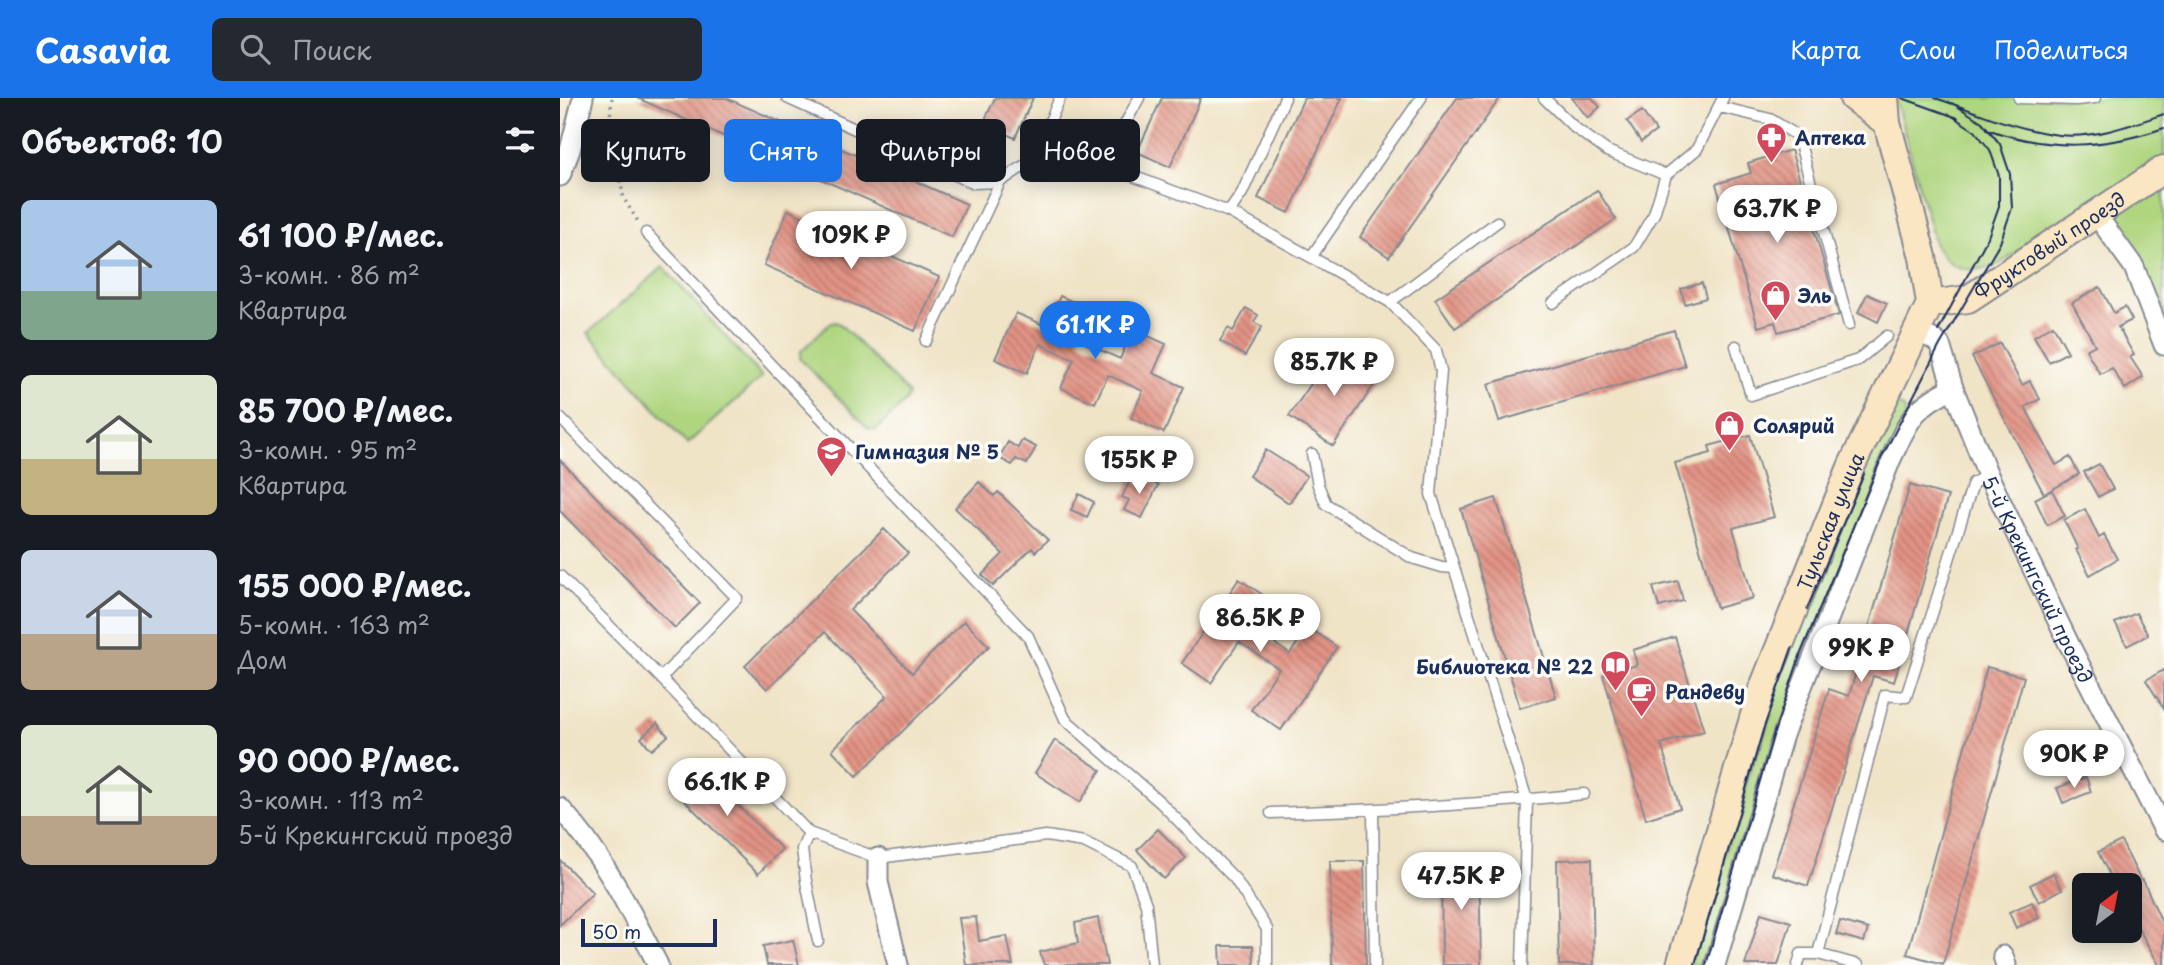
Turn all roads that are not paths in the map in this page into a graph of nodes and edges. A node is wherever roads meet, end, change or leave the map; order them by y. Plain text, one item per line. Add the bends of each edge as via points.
1 (583, 98) edge
2 (787, 98) edge
3 (1060, 98) edge
4 (1139, 98) edge
5 (1285, 98) edge
6 (1421, 98) edge
7 (1544, 98) edge
8 (1853, 98) edge
9 (2020, 98) edge
10 (2095, 98) edge
11 (2075, 99) edge
12 (1721, 103) edge
13 (1886, 110) edge
14 (1051, 119) edge
15 (1128, 119) edge
16 (856, 129) edge
17 (2164, 169) edge
18 (1666, 175) junction
19 (560, 176) edge
20 (1140, 179) edge
21 (972, 182) edge
22 (1000, 182) joint
23 (1229, 212) junction
24 (2095, 213) junction
25 (1497, 222) dead end
26 (646, 233) road end
27 (1311, 257) junction
28 (1390, 302) junction
29 (1553, 303) dead end
30 (1930, 304) junction
31 (1849, 325) dead end
32 (1918, 332) junction
33 (1887, 336) dead end
34 (926, 341) dead end
35 (2164, 345) edge
36 (1737, 346) dead end
37 (1953, 388) junction
38 (560, 418) edge
39 (1312, 454) dead end
40 (1987, 475) junction
41 (1454, 568) junction
42 (560, 576) edge
43 (662, 678) junction
44 (1584, 794) dead end
45 (1527, 800) junction
46 (560, 808) edge
47 (1373, 810) junction
48 (1271, 813) dead end
49 (2164, 830) edge
50 (809, 833) junction
51 (878, 858) junction
52 (818, 941) dead end
53 (1818, 954) junction
54 (658, 965) edge
55 (898, 965) edge
56 (1152, 965) edge
57 (1267, 965) edge
58 (1374, 965) edge
59 (1522, 965) edge
60 (1680, 965) edge
61 (1715, 965) edge
62 (1798, 965) edge
63 (1858, 965) edge

1 - 19 street
2 - 16 lane
3 - 14 lane
4 - 15 lane
5 - 23 lane
6 - 27 lane
7 - 18 lane via 1606,151
8 - 13 street via 1870,112
9 - 11 lane
10 - 11 lane
12 - 18 lane via 1697,149
12 - 31 lane via 1770,119 1797,136
13 - 30 street via 1923,257
17 - 24 street, Фруктовый проезд
18 - 29 lane via 1654,214 1634,247
20 - 23 lane
21 - 22 lane
22 - 34 lane
23 - 27 lane
24 - 30 street, Фруктовый проезд via 1968,299
24 - 35 street via 2134,267
25 - 28 lane
26 - 57 lane via 1028,636 1065,719 1161,803 1235,879 1267,929
27 - 28 lane
28 - 41 lane via 1436,349 1441,371 1431,494
30 - 32 street, Тульская улица
32 - 37 street, 5-й Крекингский проезд via 1940,345
32 - 60 street, Тульская улица via 1851,467 1760,695
33 - 36 lane via 1858,360 1751,395
37 - 40 street, 5-й Крекингский проезд
37 - 61 street via 1930,399 1911,417 1890,461 1783,735
38 - 43 lane via 737,598
39 - 41 lane via 1326,504 1412,558
40 - 49 street, 5-й Крекингский проезд
40 - 53 lane via 1973,483 1906,697 1885,695
41 - 45 lane
42 - 43 lane
43 - 50 lane
44 - 45 lane
45 - 47 lane
45 - 59 lane
46 - 54 street via 623,896
47 - 48 lane
47 - 58 lane
50 - 51 lane
50 - 52 lane via 802,849
51 - 55 street via 878,882
51 - 56 lane via 1046,836 1084,842 1132,866 1146,904
53 - 62 lane via 1801,954
53 - 63 lane

